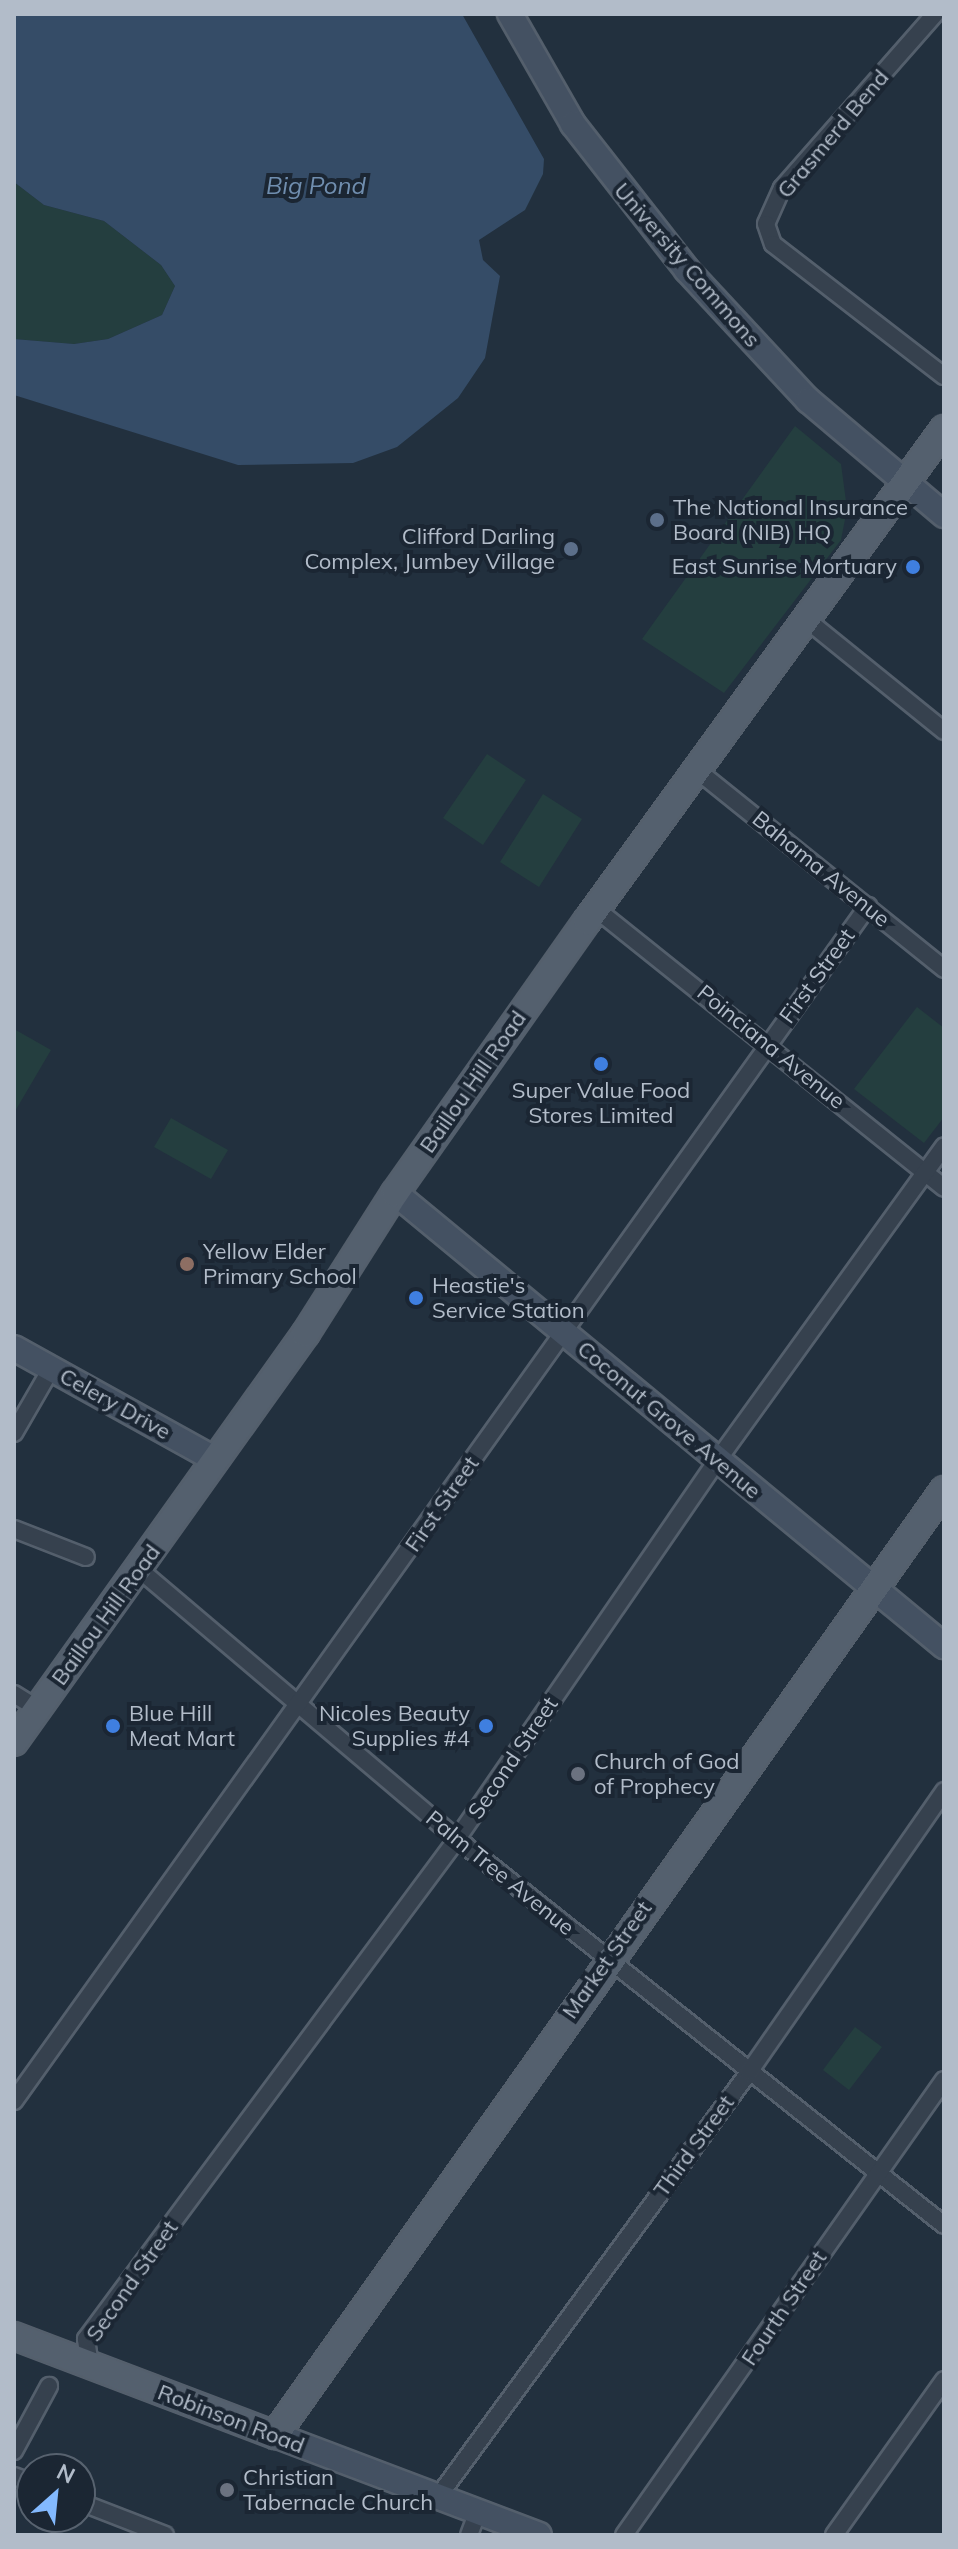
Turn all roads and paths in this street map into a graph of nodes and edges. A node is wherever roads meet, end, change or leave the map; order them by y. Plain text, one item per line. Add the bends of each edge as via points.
1 (510, 14) edge
2 (935, 14) edge
3 (944, 376) edge
4 (944, 429) edge
5 (905, 483) junction
6 (944, 515) edge
7 (807, 620) junction
8 (944, 731) edge
9 (698, 771) junction
10 (868, 906) junction
11 (596, 909) junction
12 (944, 969) edge
13 (768, 1042) junction
14 (944, 1146) edge
15 (925, 1172) junction
16 (944, 1188) edge
17 (395, 1193) junction
18 (562, 1332) junction
19 (14, 1348) edge
20 (51, 1369) junction
21 (14, 1433) edge
22 (216, 1460) junction
23 (717, 1461) junction
24 (944, 1490) edge
25 (14, 1529) edge
26 (86, 1557) dead end
27 (140, 1570) junction
28 (871, 1589) junction
29 (944, 1646) edge
30 (14, 1694) edge
31 (301, 1706) junction
32 (38, 1709) junction
33 (14, 1742) edge
34 (944, 1791) edge
35 (457, 1839) junction
36 (607, 1959) junction
37 (749, 2072) junction
38 (944, 2080) edge
39 (14, 2101) edge
40 (875, 2171) junction
41 (944, 2225) edge
42 (14, 2336) edge
43 (90, 2365) junction
44 (944, 2380) edge
45 (49, 2386) dead end
46 (275, 2435) junction
47 (14, 2451) edge
48 (438, 2497) junction
49 (96, 2508) edge
50 (478, 2511) junction
51 (165, 2535) edge
52 (469, 2535) edge
53 (539, 2535) edge
54 (624, 2535) edge
55 (834, 2535) edge

1 - 5 street, University Commons via 573,124 687,270 808,400
2 - 3 street, Grasmerd Bend via 782,188 766,224 773,244
4 - 5 main road, Baillou Hill Road
5 - 6 street, University Commons
5 - 7 main road, Baillou Hill Road
7 - 8 street
7 - 9 main road, Baillou Hill Road
9 - 10 street, Bahama Avenue
9 - 11 main road, Baillou Hill Road
10 - 12 street, Bahama Avenue
10 - 13 street, First Street
11 - 13 street, Poinciana Avenue
11 - 17 main road, Baillou Hill Road
13 - 15 street, Poinciana Avenue
13 - 18 street, First Street
14 - 15 street, Second Street
15 - 16 street, Poinciana Avenue
15 - 23 street, Second Street
17 - 18 street, Coconut Grove Avenue
17 - 22 main road, Baillou Hill Road via 306,1333
18 - 23 street, Coconut Grove Avenue
18 - 31 street, First Street
19 - 20 street, Celery Drive
20 - 21 street
20 - 22 street, Celery Drive
22 - 27 main road, Baillou Hill Road
23 - 28 street, Coconut Grove Avenue
23 - 35 street, Second Street
24 - 28 main road, Market Street
25 - 26 street
27 - 31 street, Palm Tree Avenue
27 - 32 main road, Baillou Hill Road
28 - 29 street, Coconut Grove Avenue
28 - 36 main road, Market Street
30 - 32 street
31 - 35 street, Palm Tree Avenue
31 - 39 street, First Street
32 - 33 main road, Baillou Hill Road
34 - 37 street, Third Street
35 - 36 street, Palm Tree Avenue
35 - 43 street, Second Street via 86,2339
36 - 37 street, Palm Tree Avenue
36 - 46 main road, Market Street
37 - 40 street, Palm Tree Avenue
37 - 48 street, Third Street
38 - 40 street, Fourth Street
40 - 41 street, Palm Tree Avenue
40 - 54 street, Fourth Street
42 - 43 main road, Robinson Road
43 - 46 main road, Robinson Road
44 - 55 street
45 - 47 street
46 - 48 street, Robinson Road
48 - 50 street, Robinson Road
49 - 51 street
50 - 52 street
50 - 53 street, Robinson Road

